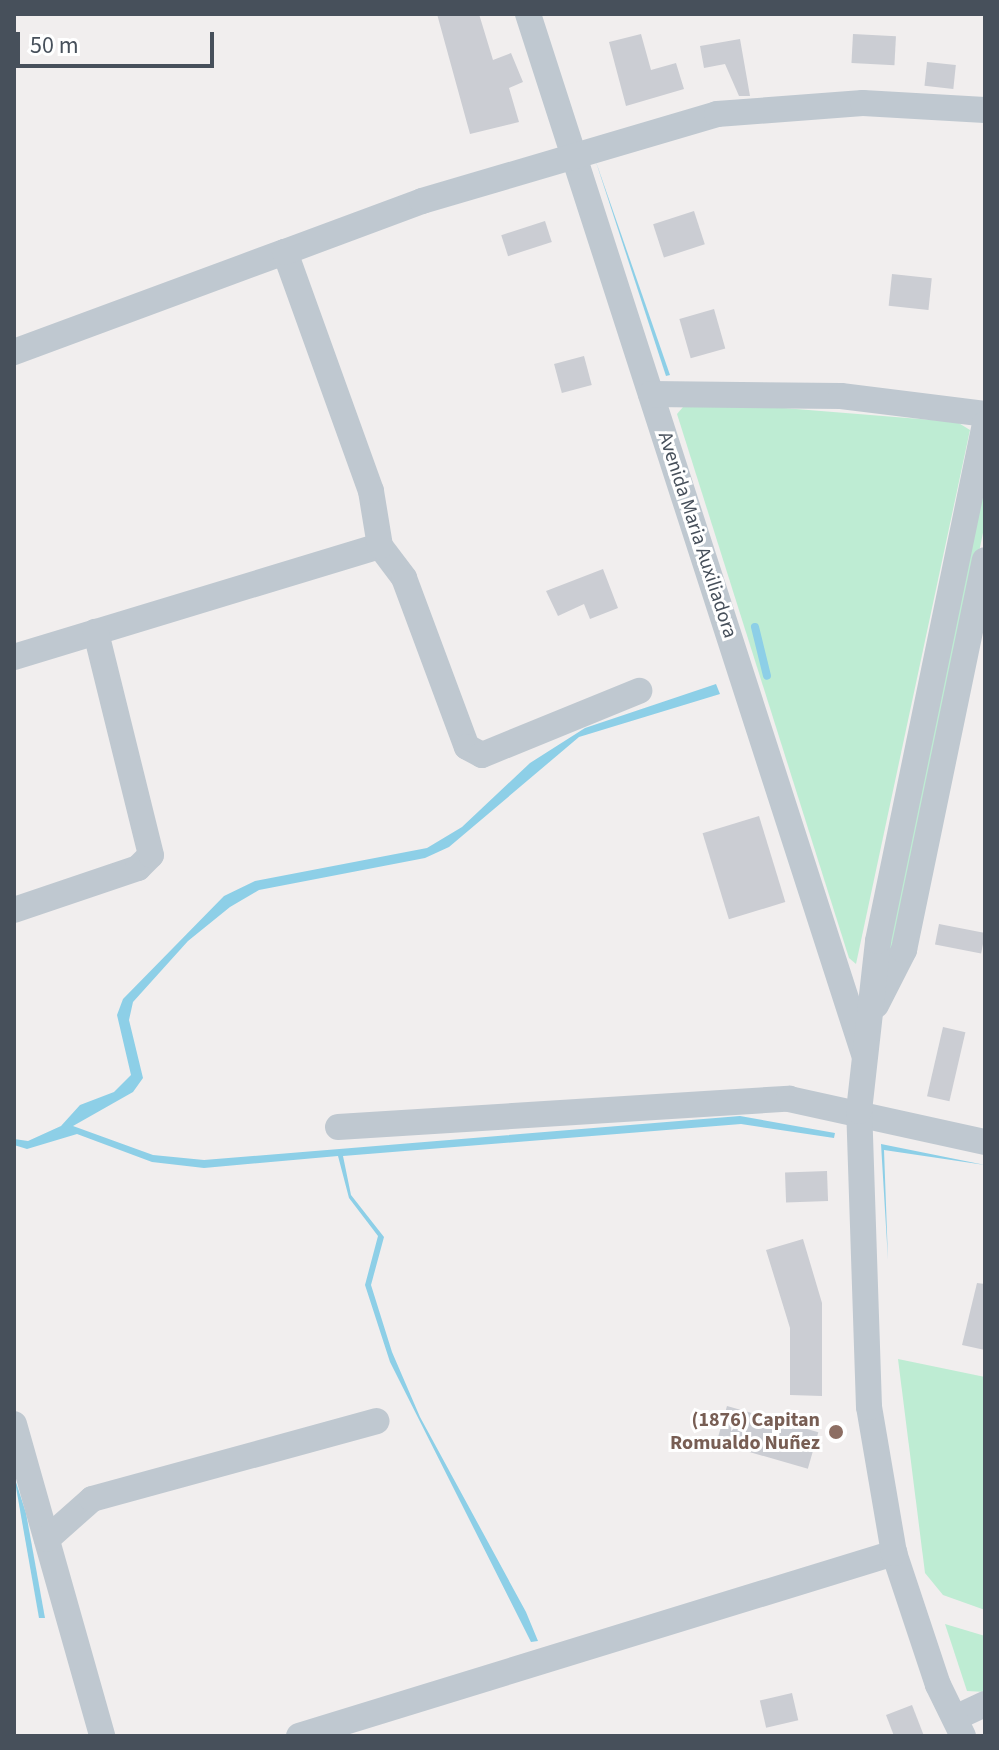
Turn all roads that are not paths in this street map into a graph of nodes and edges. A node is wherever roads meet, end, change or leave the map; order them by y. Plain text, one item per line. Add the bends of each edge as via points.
1 (528, 14) edge
2 (985, 110) edge
3 (574, 154) junction
4 (285, 252) junction
5 (14, 352) edge
6 (651, 394) junction
7 (985, 414) edge
8 (985, 424) edge
9 (380, 546) junction
10 (985, 560) edge
11 (96, 632) junction
12 (14, 657) edge
13 (639, 691) dead end
14 (14, 910) edge
15 (876, 1007) junction
16 (865, 1056) junction
17 (859, 1111) junction
18 (338, 1127) dead end
19 (985, 1142) edge
20 (377, 1421) dead end
21 (14, 1424) edge
22 (47, 1539) junction
23 (894, 1553) junction
24 (985, 1704) edge
25 (959, 1727) edge
26 (102, 1736) edge
27 (299, 1736) edge

1 - 3 street, Avenida Maria Auxiliadora
2 - 3 street via 863,103 763,109 684,121
3 - 4 street
3 - 6 street, Avenida Maria Auxiliadora
4 - 5 street
4 - 9 street via 371,491
6 - 7 street via 826,395
6 - 16 street, Avenida Maria Auxiliadora
8 - 15 street via 878,941
9 - 11 street
9 - 13 street via 404,578 467,747 482,755
10 - 15 street via 904,950
11 - 12 street
11 - 14 street via 151,855 138,868
15 - 16 street
16 - 17 street
17 - 18 street via 824,1102 754,1099
17 - 19 street
17 - 23 street via 869,1407
20 - 22 street via 92,1499
21 - 22 street
22 - 26 street
23 - 25 street
23 - 27 street
24 - 25 street

